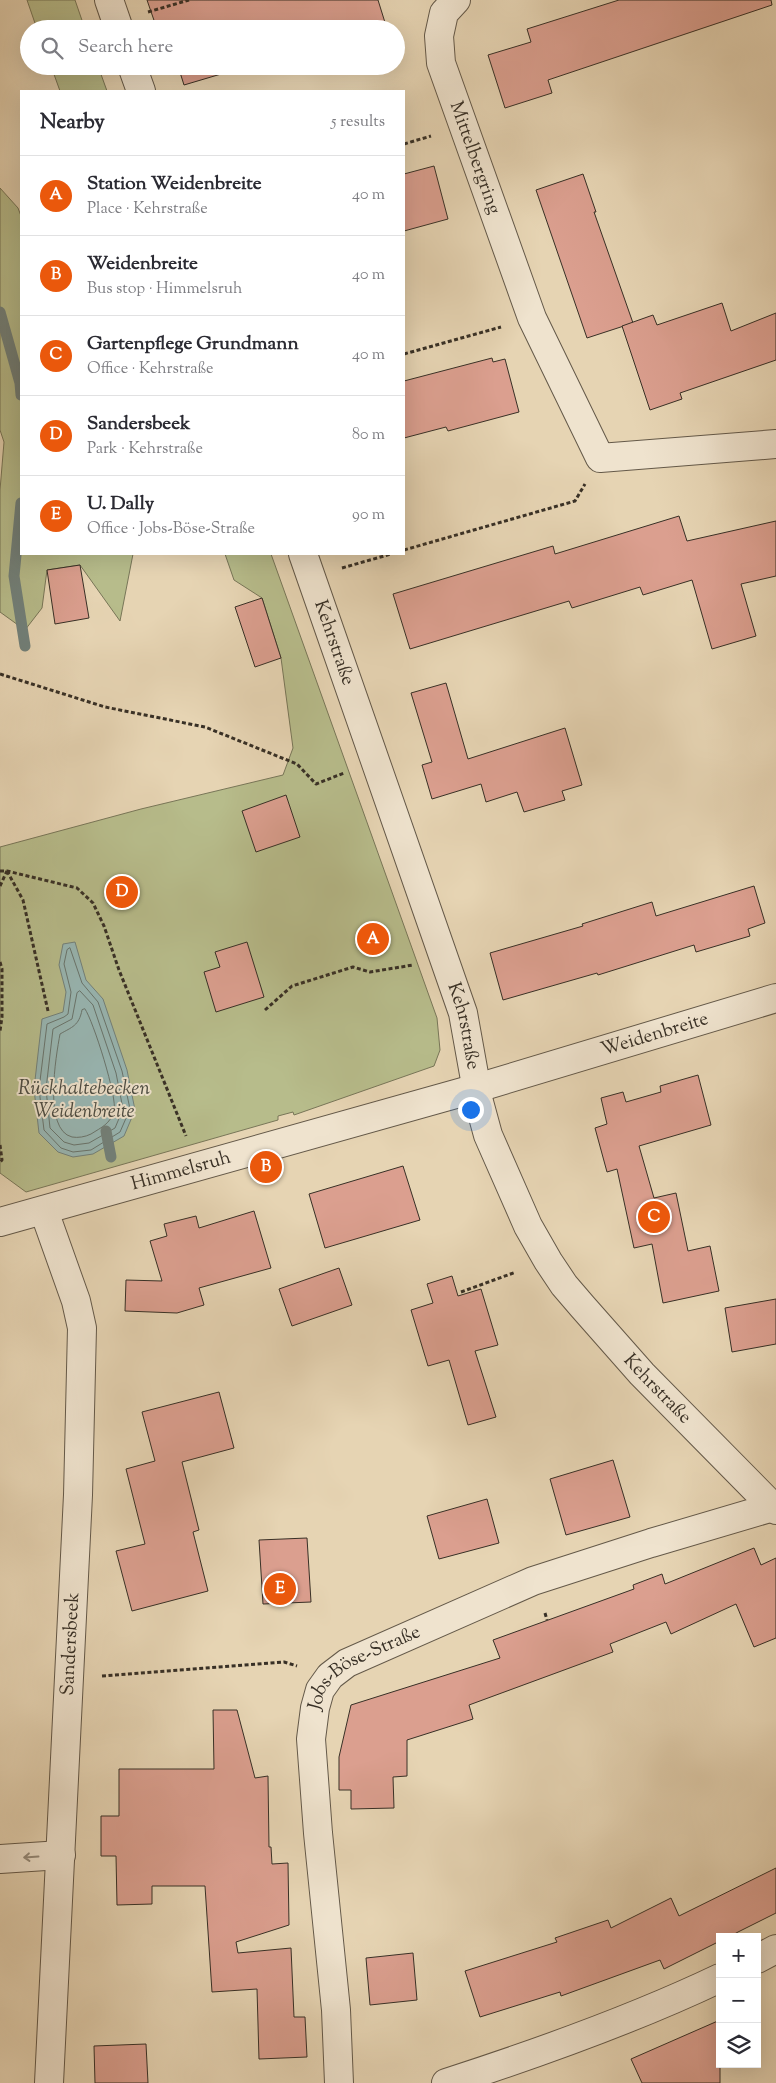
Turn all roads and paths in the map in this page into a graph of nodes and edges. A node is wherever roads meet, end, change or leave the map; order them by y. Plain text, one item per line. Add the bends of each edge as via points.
1 (189, 0) edge
2 (456, 0) edge
3 (114, 16) edge
4 (135, 75) edge
5 (140, 90) edge
6 (532, 318) junction
7 (405, 354) edge
8 (776, 444) edge
9 (600, 458) junction
10 (405, 550) edge
11 (383, 555) edge
12 (307, 565) edge
13 (0, 674) edge
14 (375, 762) junction
15 (0, 871) edge
16 (8, 871) junction
17 (0, 886) edge
18 (445, 957) junction
19 (0, 962) edge
20 (776, 998) edge
21 (265, 1010) dead end
22 (48, 1011) dead end
23 (0, 1031) edge
24 (477, 1088) junction
25 (189, 1143) dead end
26 (0, 1145) edge
27 (0, 1162) edge
28 (44, 1211) junction
29 (0, 1222) edge
30 (548, 1261) junction
31 (461, 1292) dead end
32 (774, 1509) edge
33 (69, 1675) junction
34 (330, 1676) junction
35 (61, 1855) junction
36 (0, 1858) edge
37 (776, 1948) edge
38 (761, 1957) edge
39 (716, 1980) edge
40 (49, 2083) edge
41 (339, 2083) edge
42 (446, 2083) edge

1 - 3 path
2 - 6 street, Mittelbergring via 444,13 439,36 441,63
4 - 5 street
6 - 7 path
6 - 9 street, Mittelbergring
8 - 9 street
9 - 10 path via 575,501
11 - 12 path
12 - 14 street, Kehrstraße
13 - 14 path via 105,707 205,727 297,764 316,784
14 - 18 street, Kehrstraße
15 - 16 path
16 - 17 path
16 - 22 path via 22,900
16 - 25 path via 77,888 93,903
18 - 21 path via 395,970 370,972 353,967 292,986
18 - 24 street, Kehrstraße via 463,1013
19 - 23 path
20 - 24 street, Weidenbreite
24 - 28 street, Himmelsruh
24 - 30 street, Kehrstraße via 488,1135 528,1226
26 - 27 path
28 - 29 street, Himmelsruh
28 - 33 street, Sandersbeek via 76,1300 82,1328
30 - 31 path
30 - 32 street, Kehrstraße via 564,1285 642,1374
32 - 34 street, Jobs-Böse-Straße via 651,1543 533,1582 347,1664
33 - 34 path via 104,1676 284,1662
33 - 35 street, Sandersbeek
34 - 41 street, Jobs-Böse-Straße via 320,1690 312,1739 336,2010
35 -> 36 street
35 - 40 street, Sandersbeek
37 - 38 street
39 - 42 street via 655,2009

